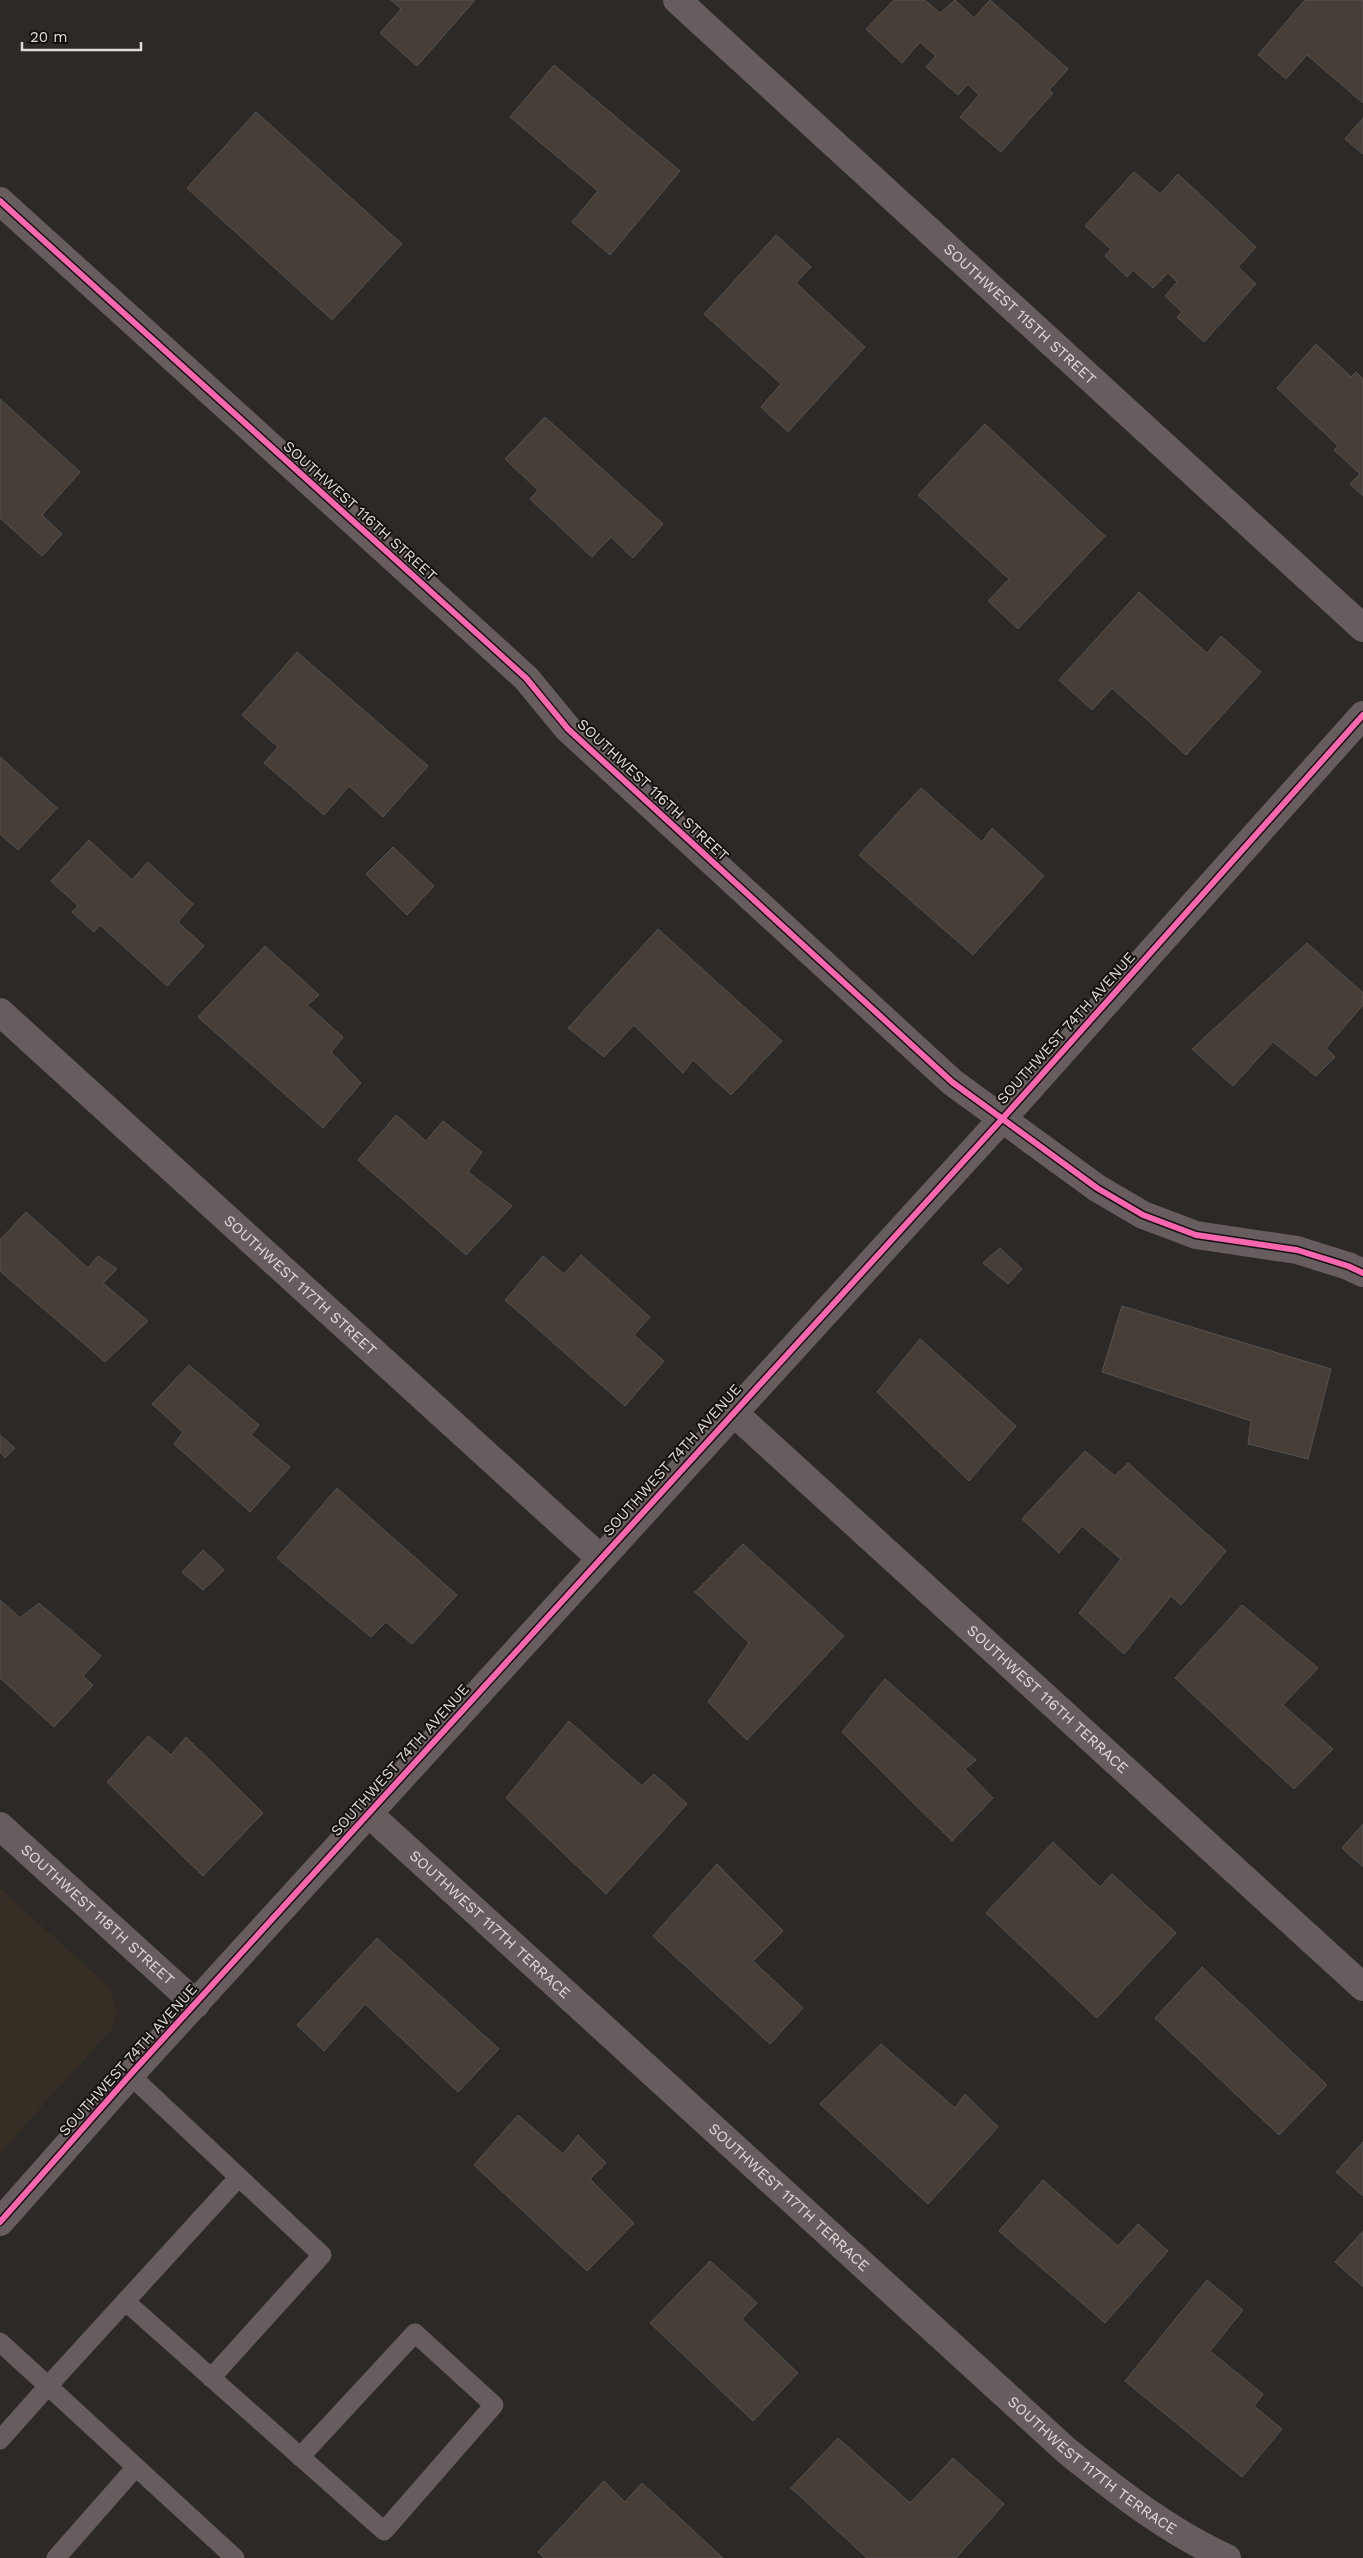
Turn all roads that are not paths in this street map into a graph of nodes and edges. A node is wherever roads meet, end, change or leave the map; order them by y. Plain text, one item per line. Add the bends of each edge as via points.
1 (677, 0) edge
2 (0, 201) edge
3 (1363, 628) edge
4 (1363, 715) edge
5 (0, 1012) edge
6 (1003, 1118) junction
7 (1363, 1274) edge
8 (733, 1412) junction
9 (600, 1558) junction
10 (368, 1813) junction
11 (0, 1826) edge
12 (1363, 1987) edge
13 (196, 2004) junction
14 (130, 2075) junction
15 (240, 2177) junction
16 (0, 2222) edge
17 (126, 2301) junction
18 (0, 2342) edge
19 (211, 2378) junction
20 (48, 2386) junction
21 (0, 2440) edge
22 (300, 2457) junction
23 (136, 2467) junction
24 (56, 2558) edge
25 (236, 2558) edge
26 (1227, 2558) edge

1 - 3 street, SOUTHWEST 115TH STREET
2 - 6 street, SOUTHWEST 116TH STREET via 526,678 568,729 945,1075
4 - 6 street, SOUTHWEST 74TH AVENUE
5 - 9 street, SOUTHWEST 117TH STREET
6 - 7 street, SOUTHWEST 116TH STREET via 1097,1188 1144,1215 1196,1235 1297,1250
6 - 8 street, SOUTHWEST 74TH AVENUE
8 - 9 street, SOUTHWEST 74TH AVENUE
8 - 12 street, SOUTHWEST 116TH TERRACE
9 - 10 street, SOUTHWEST 74TH AVENUE
10 - 13 street, SOUTHWEST 74TH AVENUE
10 - 26 street, SOUTHWEST 117TH TERRACE via 1067,2451 1153,2515
11 - 13 street, SOUTHWEST 118TH STREET
13 - 14 street, SOUTHWEST 74TH AVENUE
14 - 15 lane
14 - 16 street, SOUTHWEST 74TH AVENUE
15 - 17 lane
15 - 19 lane via 322,2255
17 - 19 lane
17 - 20 lane
18 - 20 lane
19 - 22 lane
20 - 21 lane
20 - 23 lane
22 - 22 lane via 384,2531 494,2405 415,2333
23 - 24 lane
23 - 25 lane

